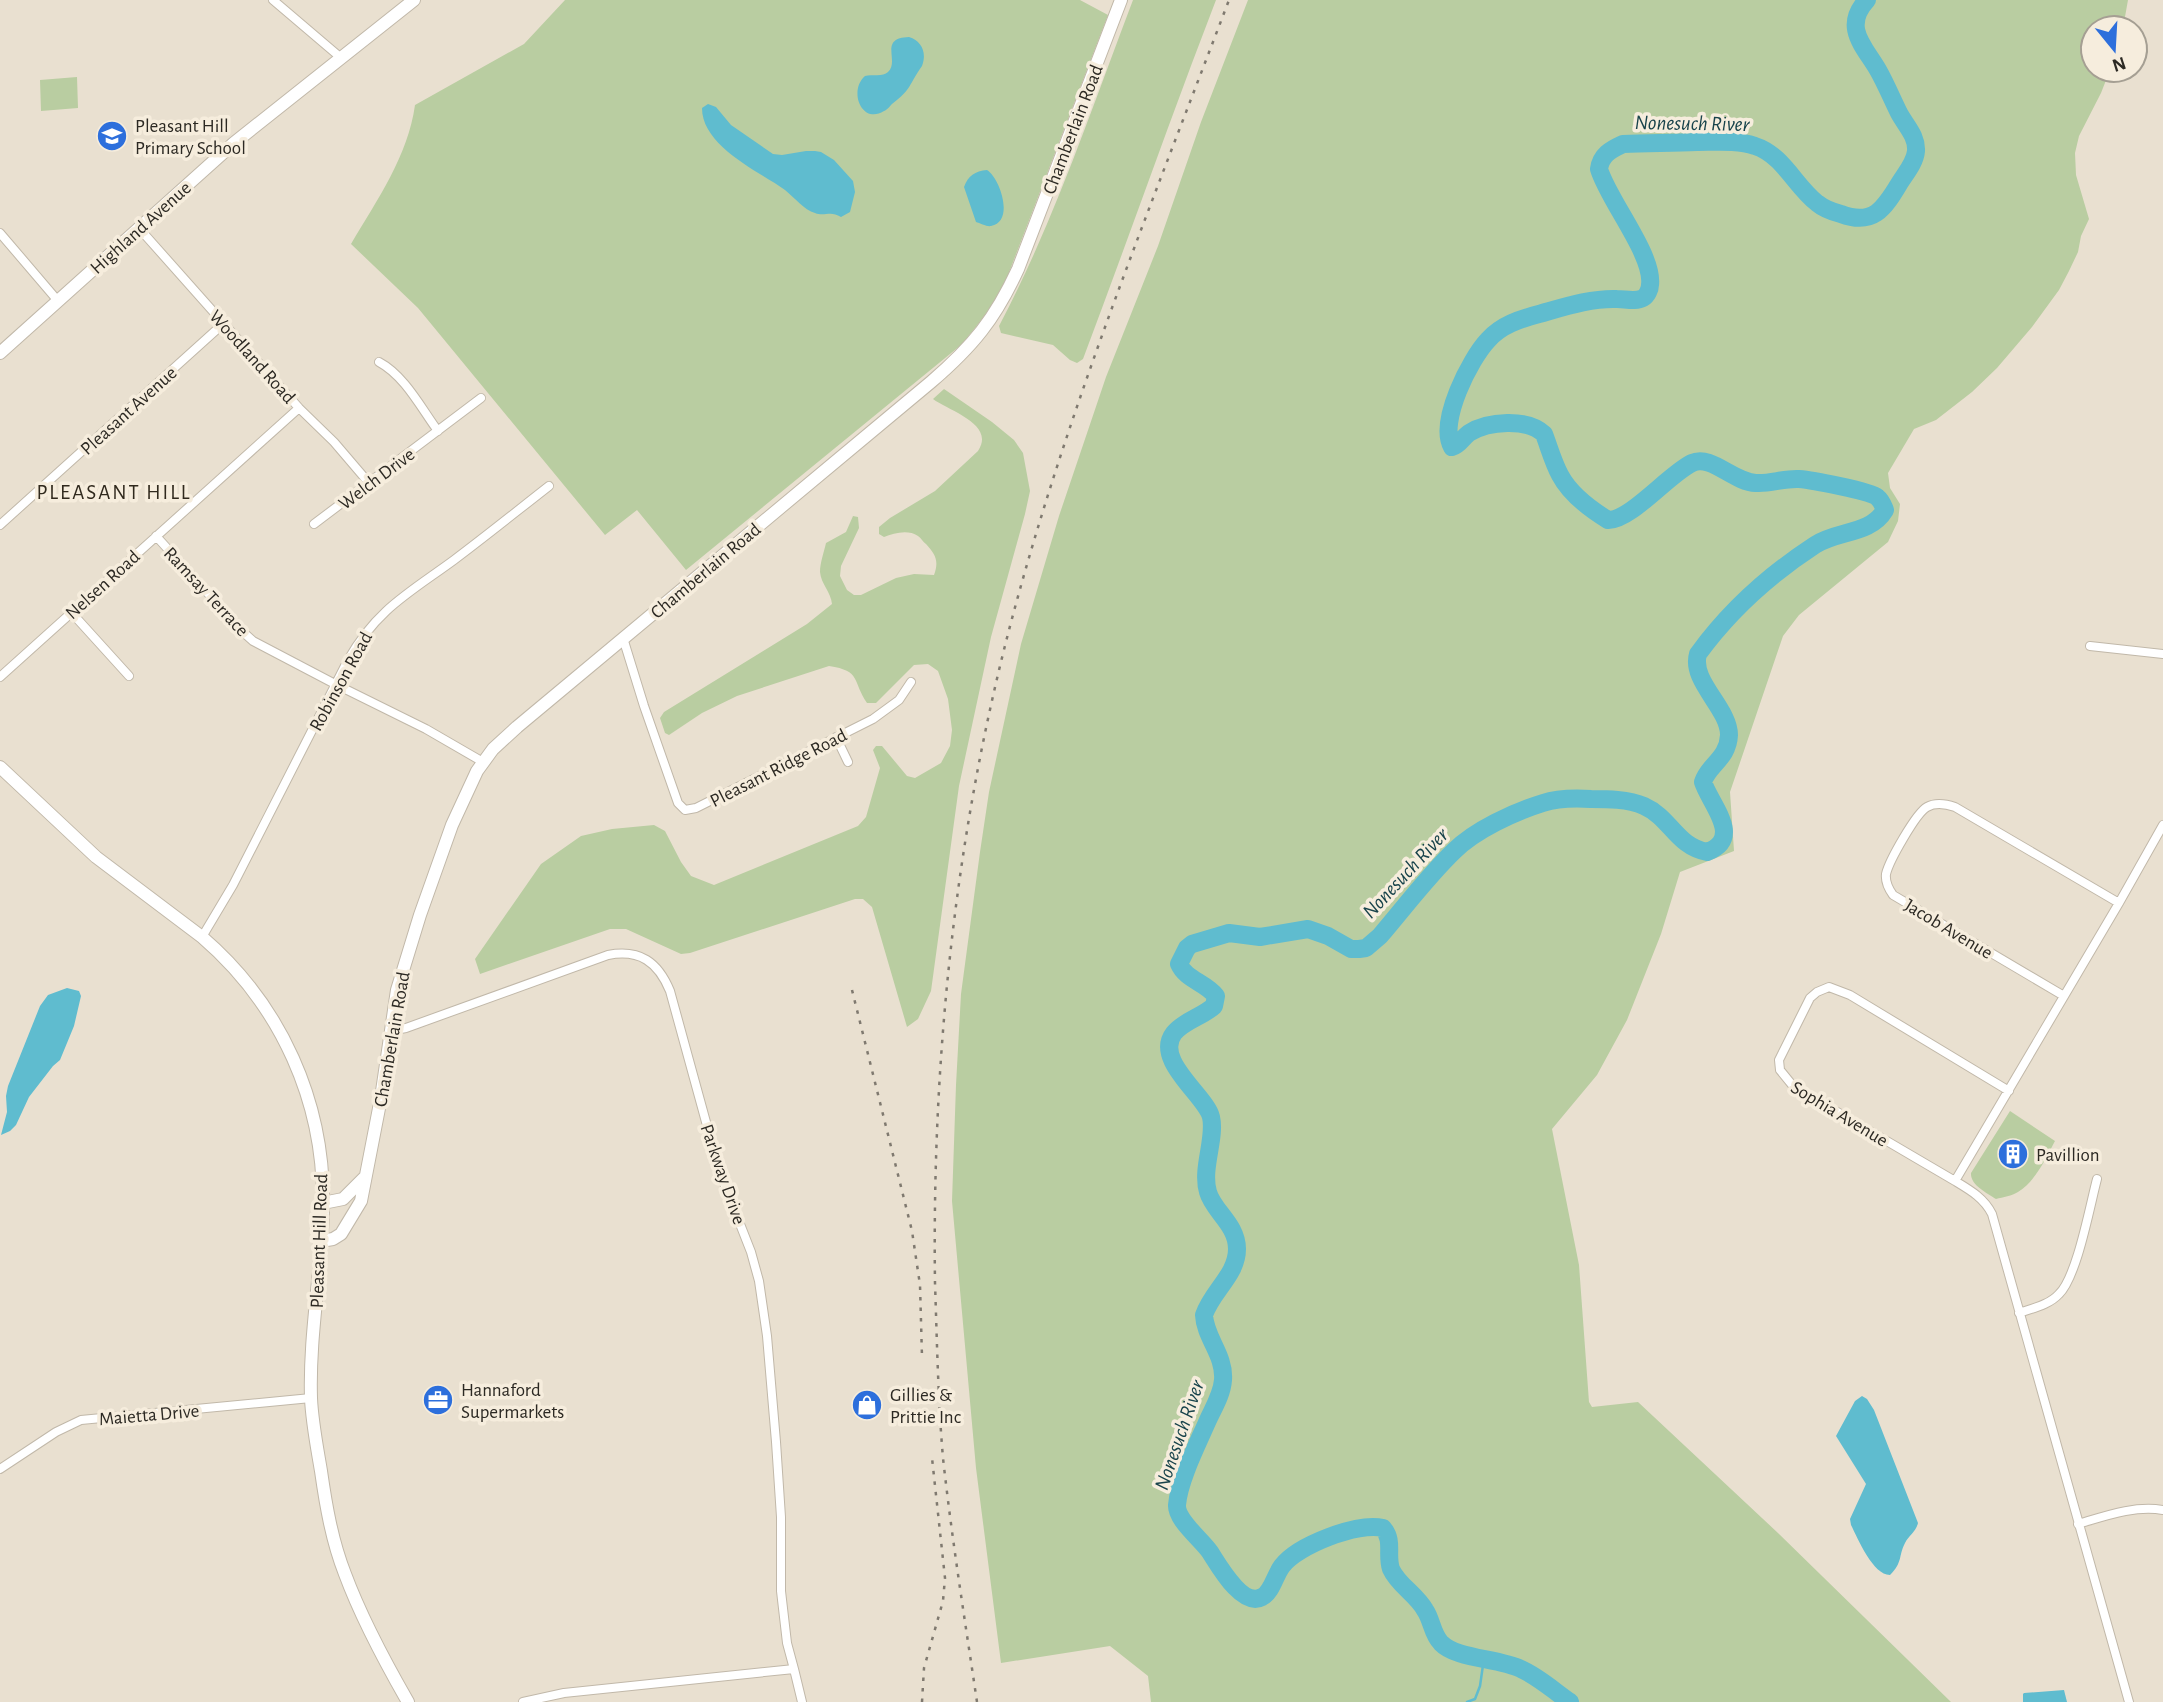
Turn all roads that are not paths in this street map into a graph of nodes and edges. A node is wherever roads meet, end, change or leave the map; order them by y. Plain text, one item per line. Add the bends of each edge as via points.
1 (273, 0) edge
2 (414, 0) edge
3 (1121, 0) edge
4 (341, 58) junction
5 (138, 228) junction
6 (0, 233) edge
7 (58, 301) junction
8 (224, 323) junction
9 (0, 353) edge
10 (379, 362) dead end
11 (481, 398) dead end
12 (299, 408) junction
13 (438, 431) junction
14 (369, 483) junction
15 (549, 486) dead end
16 (314, 524) dead end
17 (0, 525) edge
18 (156, 536) junction
19 (71, 612) junction
20 (623, 638) junction
21 (2090, 646) dead end
22 (2163, 654) edge
23 (129, 676) dead end
24 (0, 677) edge
25 (911, 682) dead end
26 (335, 684) junction
27 (836, 737) junction
28 (482, 762) junction
29 (848, 762) dead end
30 (0, 766) edge
31 (2163, 825) edge
32 (2119, 903) junction
33 (202, 937) junction
34 (2064, 996) junction
35 (390, 1031) junction
36 (2009, 1091) junction
37 (367, 1175) junction
38 (2097, 1179) dead end
39 (1955, 1181) junction
40 (323, 1203) junction
41 (321, 1241) junction
42 (2019, 1313) junction
43 (311, 1398) junction
44 (0, 1469) edge
45 (2163, 1510) edge
46 (2078, 1524) junction
47 (794, 1669) junction
48 (408, 1702) edge
49 (523, 1702) edge
50 (802, 1702) edge
51 (2129, 1702) edge

1 - 4 street
2 - 4 street, Highland Avenue
3 - 20 street, Chamberlain Road via 1018,269 971,346
4 - 5 street, Highland Avenue via 234,143
5 - 7 street, Highland Avenue
5 - 8 street, Woodland Road
6 - 7 street
7 - 9 street, Highland Avenue
8 - 12 street, Woodland Road
8 - 17 street, Pleasant Avenue
10 - 13 street via 405,386
11 - 13 street, Welch Drive
12 - 14 street, Woodland Road
12 - 18 street, Nelsen Road
13 - 14 street, Welch Drive
14 - 16 street, Welch Drive
15 - 26 street, Robinson Road via 380,615 357,643
18 - 19 street, Nelsen Road
18 - 26 street, Ramsay Terrace via 247,635
19 - 23 street
19 - 24 street, Nelsen Road
20 - 27 street, Pleasant Ridge Road via 678,803 685,810
20 - 28 street, Chamberlain Road
21 - 22 street
25 - 27 street, Pleasant Ridge Road via 887,710
26 - 28 street, Ramsay Terrace
26 - 33 street, Robinson Road
27 - 29 street
28 - 35 street, Chamberlain Road via 461,804 420,915
30 - 33 street, Pleasant Hill Road via 96,857
31 - 32 street
32 - 34 street
32 - 34 street, Jacob Avenue via 1955,807 1931,805 1917,816 1887,872 1893,895
33 - 40 street, Pleasant Hill Road via 255,993 296,1062 317,1134
34 - 36 street
35 - 37 street, Chamberlain Road
35 - 47 street, Parkway Drive via 608,955 633,954 663,975 678,1014 720,1173 760,1281 781,1517 781,1600
36 - 39 street
36 - 39 street, Sophia Avenue via 1841,990 1822,989 1810,998 1779,1060 1787,1081
37 - 40 street via 343,1199
37 - 41 street, Chamberlain Road via 361,1200 347,1226 337,1237
38 - 42 street via 2067,1285 2057,1297
39 - 42 street, Sophia Avenue via 1983,1200 1992,1214
40 - 41 street, Pleasant Hill Road
41 - 43 street, Pleasant Hill Road
42 - 46 street, Sophia Avenue
43 - 44 street, Maietta Drive via 81,1420
43 - 48 street, Pleasant Hill Road via 326,1503 340,1560
45 - 46 street via 2120,1513
46 - 51 street, Sophia Avenue
47 - 49 street via 564,1693
47 - 50 street, Parkway Drive

